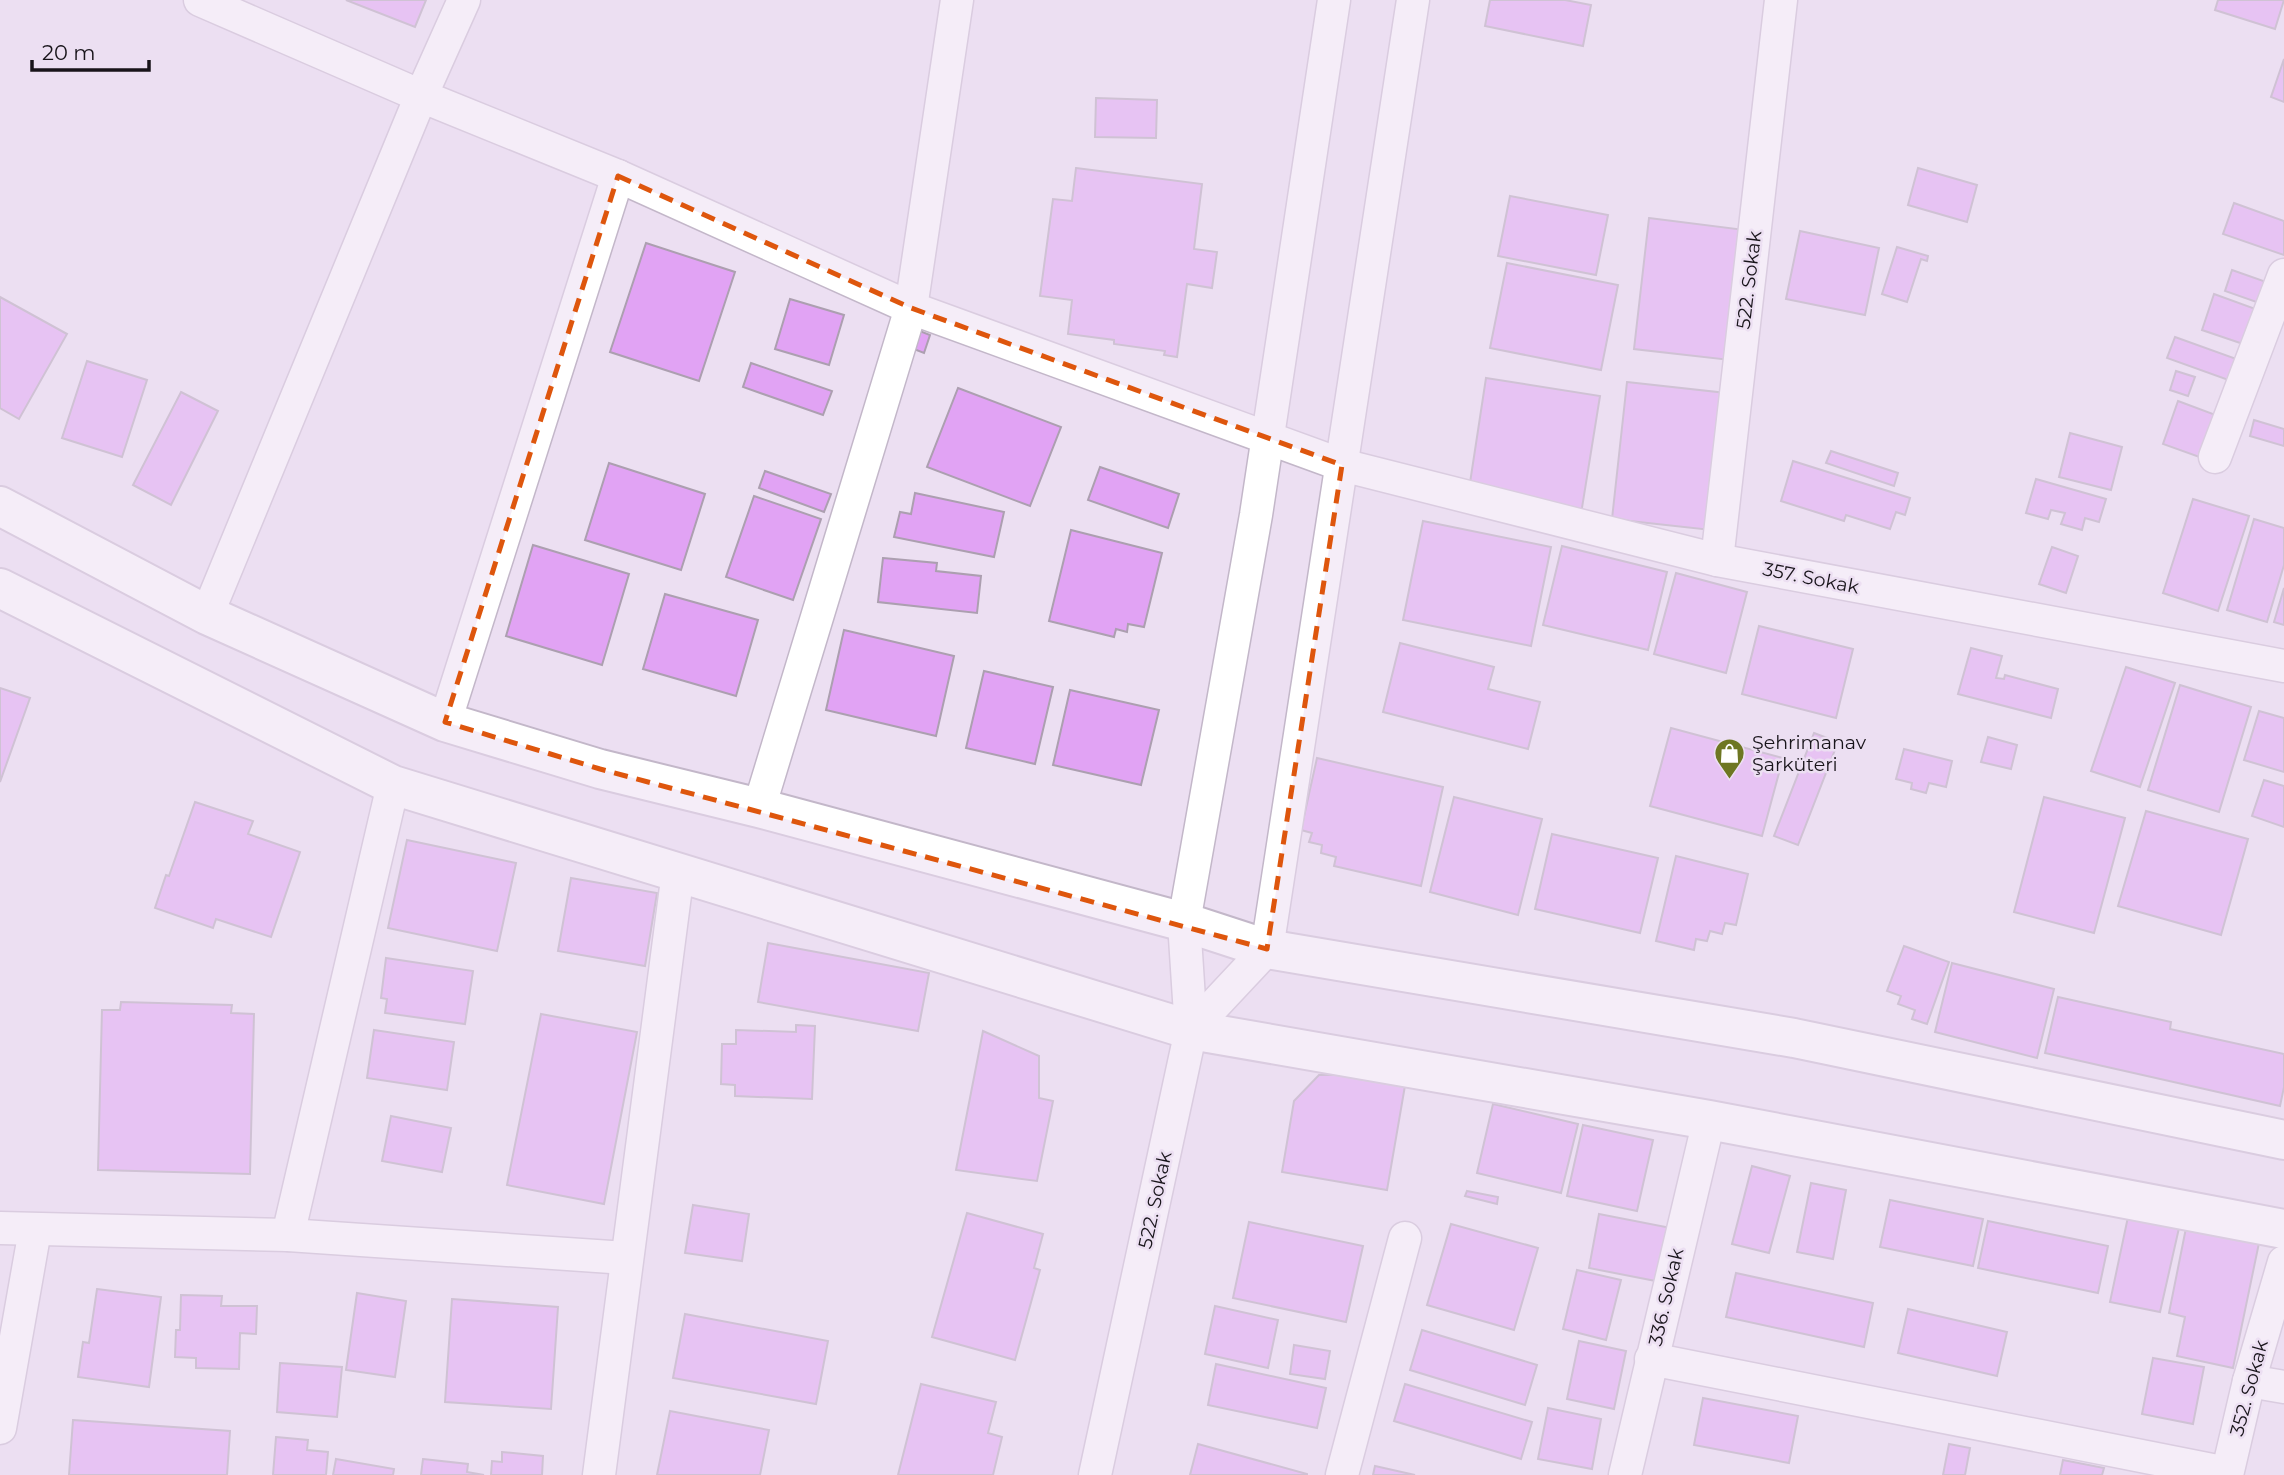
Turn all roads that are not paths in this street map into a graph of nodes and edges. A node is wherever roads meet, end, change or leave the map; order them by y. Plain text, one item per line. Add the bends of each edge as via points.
1 (200, 0) edge
2 (464, 0) edge
3 (957, 0) edge
4 (1334, 0) edge
5 (1413, 0) edge
6 (1781, 0) edge
7 (421, 96) junction
8 (618, 176) junction
9 (2284, 275) edge
10 (911, 308) junction
11 (1268, 438) junction
12 (2215, 457) dead end
13 (1342, 465) junction
14 (0, 506) edge
15 (1717, 560) junction
16 (0, 588) edge
17 (208, 615) junction
18 (2284, 666) edge
19 (445, 722) junction
20 (393, 785) junction
21 (759, 808) junction
22 (678, 872) junction
23 (1184, 922) junction
24 (1267, 949) junction
25 (1191, 1030) junction
26 (1709, 1120) junction
27 (2284, 1140) edge
28 (0, 1228) edge
29 (2284, 1229) edge
30 (35, 1230) junction
31 (288, 1235) junction
32 (1405, 1238) dead end
33 (626, 1258) junction
34 (2284, 1262) edge
35 (1651, 1359) junction
36 (2249, 1381) junction
37 (2284, 1387) edge
38 (0, 1428) edge
39 (2227, 1474) edge
40 (599, 1475) edge
41 (1095, 1475) edge
42 (1342, 1475) edge
43 (1625, 1475) edge

1 - 7 street, 357. Sokak
2 - 7 street
3 - 10 street
4 - 11 street, 522. Sokak
5 - 13 street
6 - 15 street, 522. Sokak
7 - 8 street, 357. Sokak
7 - 17 street
8 - 10 street, 357. Sokak
8 - 19 street
9 - 12 street
10 - 11 street, 357. Sokak
10 - 21 street
11 - 13 street, 357. Sokak
11 - 23 street, 522. Sokak
13 - 15 street, 357. Sokak
13 - 24 street
14 - 17 street
15 - 18 street, 357. Sokak
16 - 20 street
17 - 19 street
19 - 21 street via 600,769
20 - 22 street
20 - 31 street
21 - 23 street
22 - 25 street
22 - 33 street
23 - 24 street
23 - 25 street, 522. Sokak
24 - 25 street
24 - 27 street via 1794,1038
25 - 26 street
25 - 41 street, 522. Sokak
26 - 29 street
26 - 35 street, 336. Sokak
28 - 30 street
30 - 31 street
30 - 38 street
31 - 33 street
32 - 42 street
33 - 40 street
34 - 36 street, 352. Sokak
35 - 39 street
35 - 43 street, 336. Sokak
36 - 37 street
36 - 39 street, 352. Sokak

